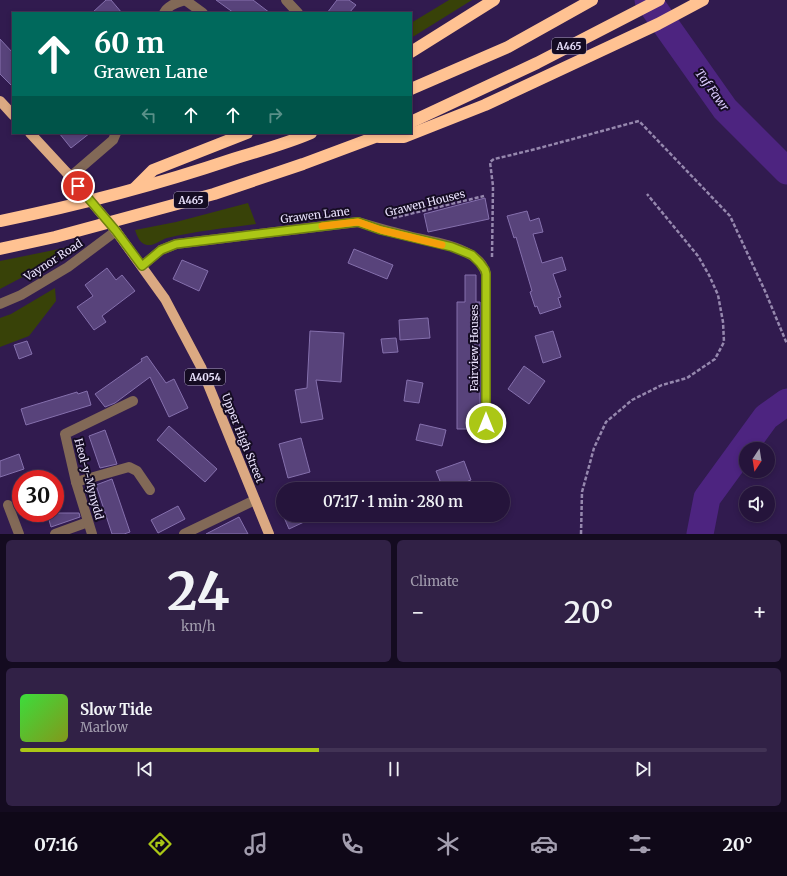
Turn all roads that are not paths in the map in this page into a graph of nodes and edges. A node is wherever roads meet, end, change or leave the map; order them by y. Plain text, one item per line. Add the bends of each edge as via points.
1 (185, 0) edge
2 (286, 0) edge
3 (592, 0) edge
4 (659, 0) edge
5 (703, 0) edge
6 (490, 3) edge
7 (165, 12) edge
8 (202, 12) edge
9 (297, 12) edge
10 (412, 51) edge
11 (412, 89) edge
12 (0, 101) edge
13 (12, 114) edge
14 (412, 122) edge
15 (31, 134) edge
16 (116, 134) edge
17 (244, 134) edge
18 (307, 134) edge
19 (412, 134) edge
20 (412, 134) edge
21 (382, 135) edge
22 (72, 173) junction
23 (133, 190) junction
24 (0, 221) edge
25 (115, 233) junction
26 (0, 248) edge
27 (142, 266) junction
28 (486, 296) joint
29 (0, 304) edge
30 (133, 401) dead end
31 (486, 423) dead end
32 (76, 482) junction
33 (150, 490) dead end
34 (255, 500) junction
35 (8, 505) dead end
36 (88, 522) junction
37 (19, 534) edge
38 (55, 534) edge
39 (92, 534) edge
40 (184, 534) edge
41 (269, 534) edge

1 - 7 street via 173,4
1 - 8 street
2 - 9 street
3 - 11 highway, A465 via 508,47
4 - 14 highway, A465 via 537,63
5 - 19 highway via 658,24 485,105
6 - 10 highway
12 - 13 main road
15 - 22 main road, A4054
16 - 22 street via 113,140
17 - 23 highway via 153,170
18 - 23 highway, A465
20 - 21 highway via 404,137
21 - 26 highway, A465 via 214,194 62,235
22 - 25 main road, A4054, bridge
23 - 24 highway, A465
25 - 27 main road, Upper High Street / A4054
25 - 29 street, Vaynor Road via 68,267 21,295
27 - 28 street, Grawen Lane via 161,250 176,244 358,222 452,247 472,255 485,270
27 - 34 main road, Upper High Street / A4054 via 165,299 201,367
28 - 31 street, Fairview Houses
30 - 32 street, Heol-y-Mynydd via 65,434
32 - 33 street via 129,466 137,471
32 - 36 street, Heol-y-Mynydd
34 - 40 street
34 - 41 main road, Upper High Street / A4054
35 - 37 street
36 - 38 street
36 - 39 street, Heol-y-Mynydd

